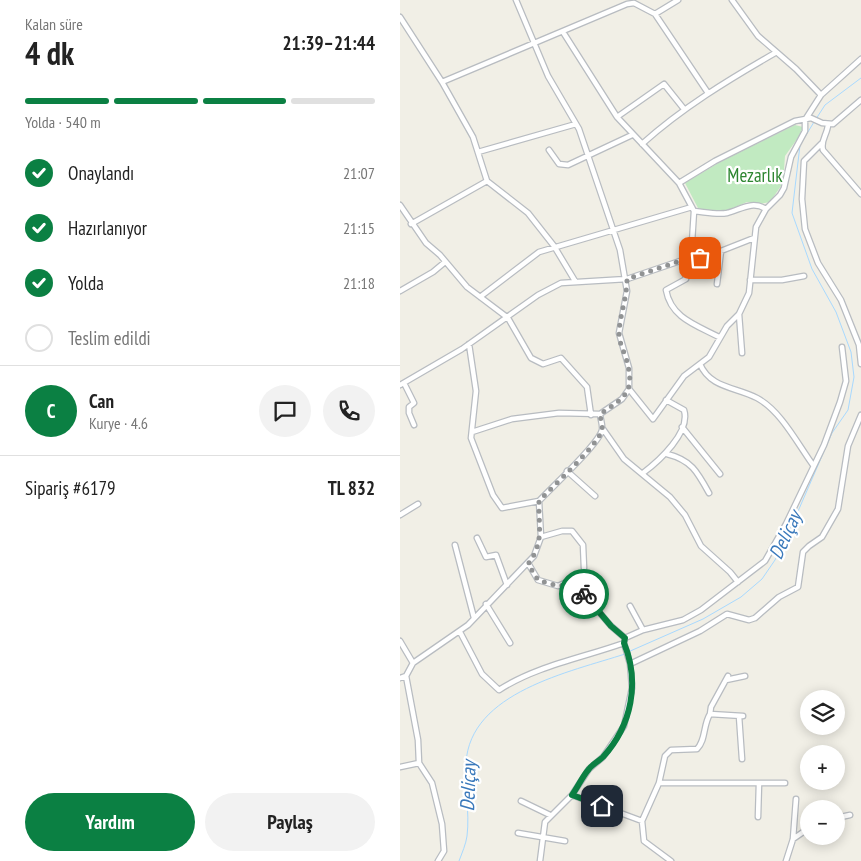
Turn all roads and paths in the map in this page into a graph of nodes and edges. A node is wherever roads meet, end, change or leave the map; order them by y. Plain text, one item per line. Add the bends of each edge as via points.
1 (516, 0) edge
2 (678, 0) edge
3 (732, 0) edge
4 (629, 2) edge
5 (655, 14) junction
6 (400, 17) edge
7 (563, 32) junction
8 (535, 41) junction
9 (775, 53) junction
10 (861, 58) edge
11 (442, 82) junction
12 (708, 93) junction
13 (821, 95) junction
14 (861, 100) edge
15 (684, 109) junction
16 (617, 117) junction
17 (805, 120) junction
18 (576, 124) junction
19 (828, 124) junction
20 (632, 135) junction
21 (642, 144) junction
22 (822, 144) junction
23 (548, 150) dead end
24 (478, 152) junction
25 (589, 154) junction
26 (487, 181) junction
27 (679, 183) junction
28 (861, 194) edge
29 (400, 205) edge
30 (693, 209) junction
31 (766, 209) junction
32 (411, 224) junction
33 (613, 229) junction
34 (754, 238) junction
35 (554, 246) junction
36 (721, 251) junction
37 (691, 258) junction
38 (683, 260) junction
39 (445, 262) junction
40 (804, 276) dead end
41 (627, 279) junction
42 (750, 280) junction
43 (576, 281) junction
44 (718, 284) dead end
45 (400, 291) edge
46 (480, 297) junction
47 (739, 314) junction
48 (508, 318) junction
49 (719, 337) junction
50 (469, 344) junction
51 (842, 347) dead end
52 (742, 353) dead end
53 (700, 364) junction
54 (861, 364) edge
55 (402, 384) edge
56 (629, 389) junction
57 (666, 400) junction
58 (600, 414) junction
59 (591, 415) junction
60 (861, 415) edge
61 (414, 425) dead end
62 (682, 427) junction
63 (603, 429) junction
64 (472, 432) junction
65 (667, 454) junction
66 (813, 465) junction
67 (567, 471) junction
68 (643, 473) junction
69 (720, 474) dead end
70 (709, 493) dead end
71 (595, 496) dead end
72 (539, 501) junction
73 (418, 504) dead end
74 (400, 515) edge
75 (541, 537) junction
76 (478, 538) dead end
77 (455, 545) dead end
78 (528, 564) junction
79 (584, 568) dead end
80 (738, 582) junction
81 (507, 585) junction
82 (486, 604) junction
83 (630, 606) dead end
84 (474, 618) junction
85 (643, 630) junction
86 (460, 632) junction
87 (400, 641) edge
88 (625, 642) junction
89 (510, 643) dead end
90 (630, 662) junction
91 (413, 663) junction
92 (406, 676) junction
93 (745, 676) dead end
94 (400, 678) edge
95 (710, 714) junction
96 (742, 759) dead end
97 (419, 762) junction
98 (400, 767) edge
99 (659, 783) junction
100 (759, 783) junction
101 (785, 783) dead end
102 (572, 795) junction
103 (796, 799) dead end
104 (521, 801) dead end
105 (550, 815) junction
106 (850, 815) dead end
107 (845, 816) edge
108 (758, 817) dead end
109 (642, 821) junction
110 (518, 833) dead end
111 (800, 834) edge
112 (543, 838) junction
113 (793, 839) junction
114 (565, 841) dead end
115 (438, 861) edge
116 (540, 861) edge
117 (671, 861) edge
118 (786, 861) edge

1 - 8 street
2 - 5 street
3 - 9 street
4 - 5 street
4 - 7 street
5 - 12 street
6 - 11 street
7 - 8 street
7 - 16 street
8 - 11 street
8 - 18 street via 548,76
9 - 12 street
9 - 13 street
10 - 13 street
11 - 24 street
12 - 15 street
13 - 17 street
14 - 19 street via 838,120
15 - 16 street via 664,84
15 - 21 street
16 - 20 street
17 - 19 street
17 - 27 street via 794,121
17 - 31 street via 805,131 791,157 784,188
18 - 24 street
18 - 25 street
19 - 22 street
20 - 21 street
20 - 25 street
21 - 27 street
22 - 28 street via 823,150
22 - 54 street via 804,160 804,223 827,281 841,300 857,340
23 - 25 street via 563,166
24 - 26 street
25 - 33 street
26 - 32 street
26 - 35 street via 528,213
27 - 30 street
29 - 32 street
30 - 31 street via 726,213 750,205
30 - 33 street
30 - 37 street
31 - 34 street
32 - 39 street
33 - 35 street
33 - 41 street
34 - 36 street
34 - 42 street
35 - 43 street
35 - 46 street via 522,263
36 - 37 street
36 - 44 street
37 - 38 street
38 - 41 street
38 - 49 street via 686,278 666,290 669,300 677,314
39 - 45 street
39 - 46 street
40 - 42 street
41 - 43 street
41 - 56 street via 619,333 629,368
42 - 47 street via 749,293
43 - 48 street via 561,283 538,295
46 - 48 street
47 - 49 street
47 - 52 street
48 - 50 street
48 - 59 street via 531,358 543,364 561,358 581,379 587,387
49 - 53 street via 709,356
50 - 55 street
50 - 64 street via 476,391
51 - 66 street via 846,382 824,445
53 - 57 street via 684,376
53 - 66 street via 709,380 766,404
55 - 61 street via 414,403 409,407
56 - 57 street via 653,419
56 - 58 street via 622,399
57 - 62 street via 684,410
58 - 59 street
58 - 63 street
59 - 64 street via 559,413 512,418
60 - 90 street via 848,446 838,510 822,537 803,552 798,587 779,596 755,618 749,620 727,614 700,631
62 - 65 street
62 - 69 street
63 - 67 street via 592,449
63 - 68 street via 624,459
64 - 72 street via 471,438 493,495 502,508
65 - 68 street
65 - 70 street via 688,462
66 - 80 street via 765,562
67 - 71 street
67 - 72 street
68 - 80 street via 670,497 701,546
72 - 75 street
73 - 74 street
75 - 78 street
75 - 79 street via 572,531 583,545
76 - 81 street via 486,558 496,555
77 - 84 street
78 - 81 street
78 - 88 street via 538,580 558,586 567,582 575,584
80 - 85 street via 702,610 683,620
81 - 82 street
82 - 84 street
82 - 89 street
83 - 85 street
84 - 86 street
85 - 88 street
86 - 88 street via 482,674 499,690 557,663
86 - 91 street
87 - 91 street
88 - 90 street
90 - 102 street via 632,688 624,726
91 - 92 street
92 - 94 street
92 - 97 street
93 - 95 street via 727,678
95 - 96 street via 741,716
95 - 99 street via 701,745 697,749 671,750 666,756
97 - 98 street
97 - 115 street via 438,800 444,842 444,851
99 - 100 street
99 - 109 street
100 - 101 street
100 - 108 street
102 - 105 street
102 - 109 street
103 - 113 street
104 - 105 street
105 - 112 street via 545,822
106 - 107 street
109 - 117 street via 644,841
110 - 112 street
111 - 113 street
112 - 114 street
112 - 116 street
113 - 118 street

